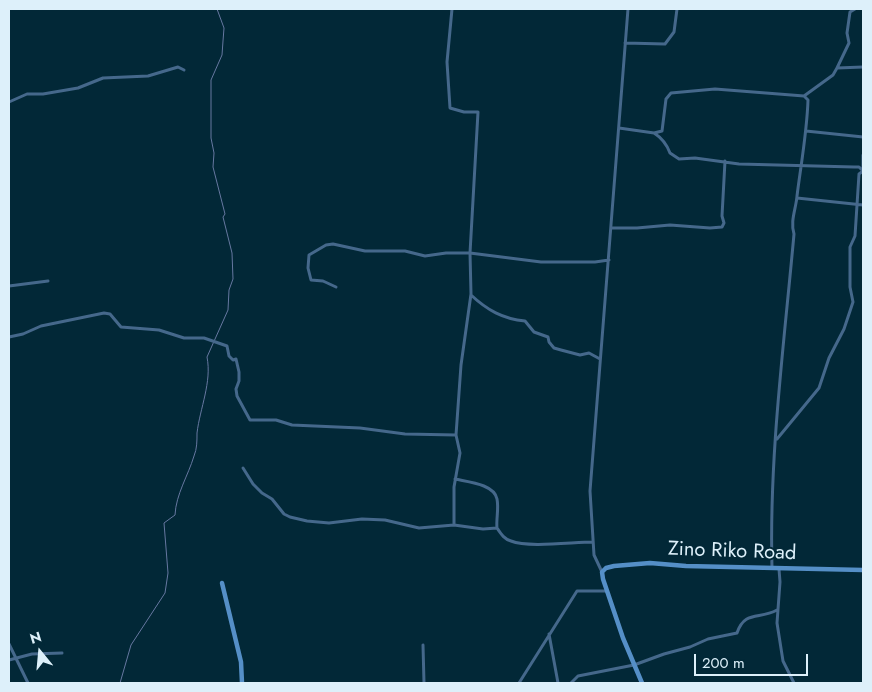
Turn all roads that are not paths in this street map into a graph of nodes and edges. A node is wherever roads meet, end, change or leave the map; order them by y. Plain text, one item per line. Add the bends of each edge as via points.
1 (452, 9) edge
2 (628, 9) edge
3 (677, 9) edge
4 (855, 9) edge
5 (625, 43) junction
6 (863, 67) edge
7 (837, 68) junction
8 (184, 70) dead end
9 (804, 96) junction
10 (9, 102) edge
11 (619, 128) junction
12 (806, 131) junction
13 (654, 133) junction
14 (863, 137) edge
15 (863, 155) edge
16 (725, 161) junction
17 (801, 166) junction
18 (863, 172) edge
19 (797, 198) junction
20 (857, 205) junction
21 (863, 205) edge
22 (612, 228) junction
23 (470, 253) junction
24 (609, 260) junction
25 (48, 281) dead end
26 (9, 286) edge
27 (336, 287) dead end
28 (471, 294) junction
29 (9, 336) edge
30 (600, 359) junction
31 (456, 435) junction
32 (776, 440) junction
33 (243, 468) dead end
34 (455, 479) junction
35 (454, 525) junction
36 (497, 528) junction
37 (593, 542) junction
38 (772, 568) junction
39 (779, 569) junction
40 (863, 570) edge
41 (602, 572) junction
42 (222, 583) dead end
43 (607, 591) junction
44 (777, 610) junction
45 (549, 634) junction
46 (9, 644) edge
47 (423, 645) dead end
48 (62, 653) dead end
49 (16, 658) junction
50 (9, 660) edge
51 (634, 665) junction
52 (28, 683) edge
53 (242, 683) edge
54 (424, 683) edge
55 (519, 683) edge
56 (558, 683) edge
57 (571, 683) edge
58 (642, 683) edge
59 (794, 683) edge

1 - 23 street via 448,62 450,108 478,112
2 - 5 street
3 - 5 street via 674,32 665,44
4 - 7 street via 850,12 849,43
5 - 11 street
6 - 7 street
7 - 9 street via 833,75
8 - 10 street via 178,67 148,76 103,78 78,88 26,94
9 - 12 street via 808,100
9 - 13 street via 715,89 671,93 666,99 662,131
11 - 13 street
11 - 22 street
12 - 14 street
12 - 17 street
13 - 16 street via 670,154 678,158
15 - 18 street
16 - 17 street
16 - 22 street via 722,227
17 - 18 street via 854,166
17 - 19 street
18 - 20 street via 859,174
19 - 20 street
19 - 32 street via 791,224 794,234
20 - 21 street
20 - 32 street via 855,236 850,247 853,302 844,329 818,388
22 - 24 street
23 - 24 street via 541,262
23 - 27 street via 425,256 406,250 365,250 326,245 309,256 308,268 311,280
23 - 28 street
24 - 30 street
25 - 26 street
28 - 30 street via 495,313 525,321 534,332 548,337 554,348 580,355 589,353
28 - 31 street
29 - 31 street via 41,326 110,314 121,326 159,330 184,338 204,338 227,346 229,356 236,359 239,372 237,396 250,420 405,434
30 - 37 street via 590,491
31 - 34 street via 460,453
32 - 38 street via 771,518
33 - 35 street via 253,484 290,517 329,523 386,520 418,528
34 - 35 street
34 - 36 street via 493,491 497,498
35 - 36 street via 489,530
36 - 37 street via 503,537 526,545
37 - 41 street via 594,555
38 - 39 street, Zino Riko Road
38 - 41 street, Zino Riko Road via 650,563 626,564 606,568
39 - 40 street, Zino Riko Road
39 - 44 street
41 - 43 street
42 - 53 street via 241,662
43 - 45 street via 577,591
43 - 51 street
44 - 51 street via 751,616 741,623 737,633 708,639
44 - 59 street via 783,661
45 - 55 street
45 - 56 street
46 - 49 street
47 - 54 street
48 - 49 street
49 - 50 street
49 - 52 street
51 - 57 street via 578,676
51 - 58 street

